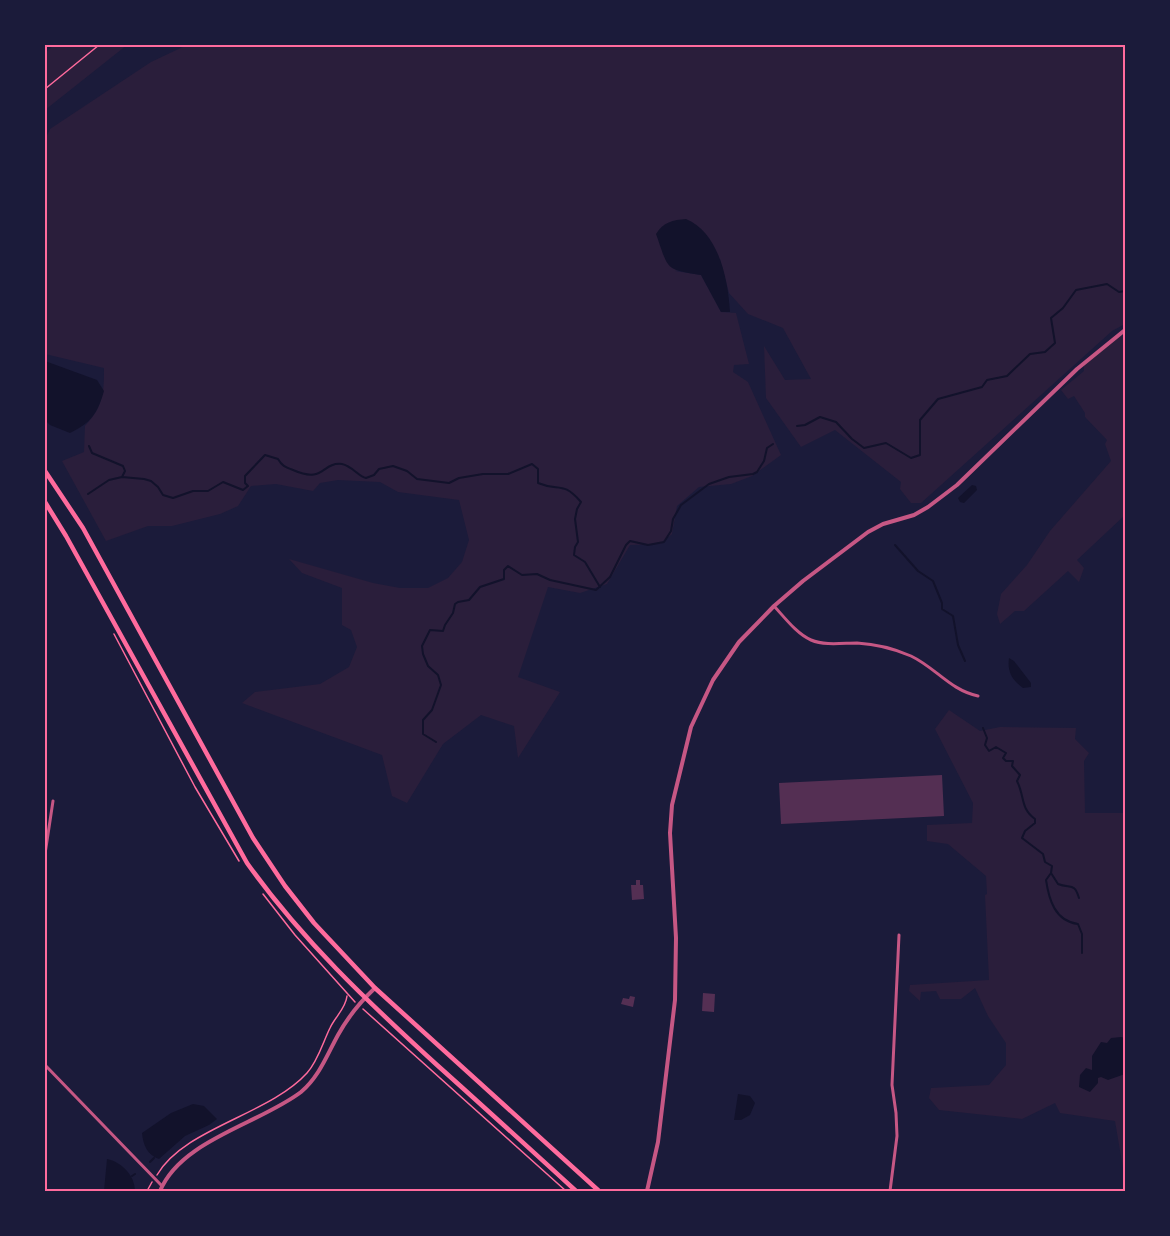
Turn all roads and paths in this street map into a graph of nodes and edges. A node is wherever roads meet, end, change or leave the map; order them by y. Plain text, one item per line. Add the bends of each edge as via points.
1 (99, 45) edge
2 (45, 89) edge
3 (1125, 330) edge
4 (45, 471) edge
5 (45, 502) edge
6 (774, 606) junction
7 (978, 696) dead end
8 (52, 801) dead end
9 (45, 854) edge
10 (899, 934) dead end
11 (375, 988) junction
12 (347, 995) dead end
13 (364, 998) junction
14 (45, 1065) edge
15 (155, 1178) junction
16 (162, 1186) junction
17 (147, 1191) edge
18 (160, 1191) edge
19 (576, 1191) edge
20 (599, 1191) edge
21 (647, 1191) edge
22 (890, 1191) edge

1 - 2 path
3 - 6 street via 1077,369 957,485 914,515 868,532
4 - 11 main road via 83,528 253,838 314,923
5 - 13 main road via 248,863 294,925
6 - 7 street via 810,640 859,643 910,656 963,693
6 - 21 street via 739,642 702,701 691,727 672,805 675,1000 658,1142
8 - 9 street
10 - 22 street via 892,1085 897,1136
11 - 13 street
11 - 20 main road
12 - 15 path via 347,1002 308,1071 284,1093 183,1148
13 - 16 street via 318,1073 301,1092 194,1152 174,1168
13 - 19 main road
14 - 15 street
15 - 16 street
15 - 17 path
16 - 18 street

